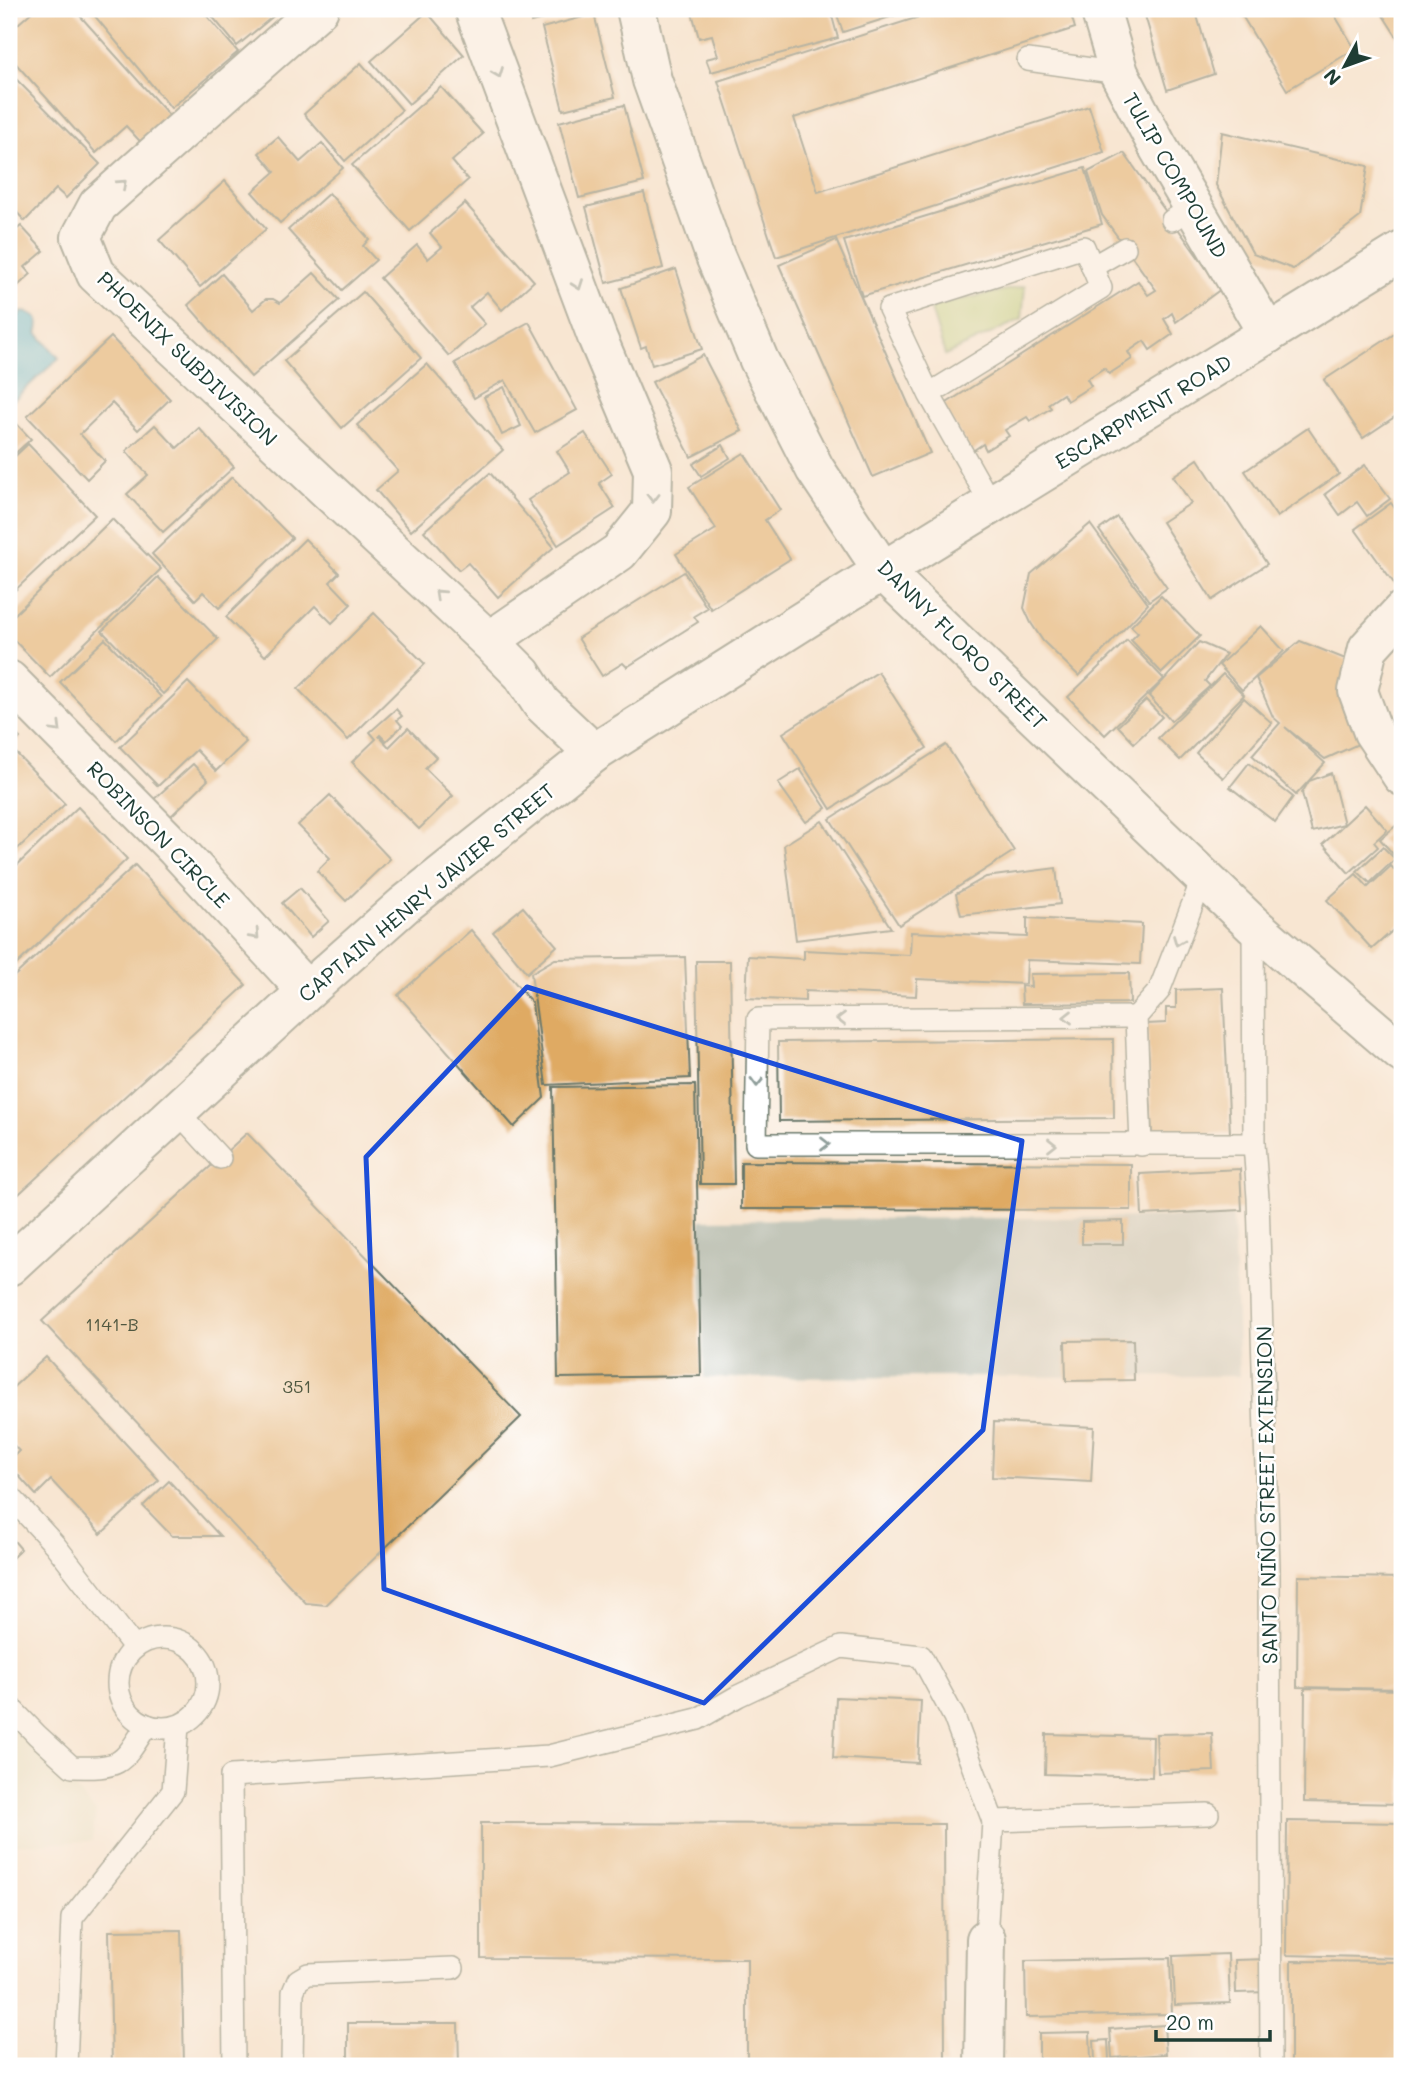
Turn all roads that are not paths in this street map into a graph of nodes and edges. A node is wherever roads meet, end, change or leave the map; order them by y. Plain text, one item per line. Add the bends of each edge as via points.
1 (319, 9) edge
2 (474, 9) edge
3 (636, 9) edge
4 (1100, 9) edge
5 (1028, 60) dead end
6 (1119, 73) junction
7 (1125, 248) dead end
8 (1402, 251) edge
9 (1092, 267) junction
10 (1269, 334) junction
11 (929, 394) junction
12 (991, 504) junction
13 (883, 570) junction
14 (1402, 611) edge
15 (489, 641) junction
16 (9, 680) edge
17 (604, 746) junction
18 (1402, 776) edge
19 (1203, 877) junction
20 (1253, 925) junction
21 (307, 991) junction
22 (1136, 1017) junction
23 (1402, 1053) edge
24 (177, 1111) junction
25 (1254, 1144) junction
26 (1141, 1145) junction
27 (220, 1158) dead end
28 (10, 1264) edge
29 (9, 1495) edge
30 (134, 1647) junction
31 (9, 1706) edge
32 (147, 1725) junction
33 (178, 1726) junction
34 (1208, 1814) dead end
35 (993, 1821) junction
36 (986, 1939) joint
37 (453, 1968) dead end
38 (66, 2066) edge
39 (234, 2066) edge
40 (292, 2066) edge
41 (984, 2066) edge
42 (1272, 2066) edge

15 -> 1 street, PHOENIX SUBDIVISION via 96,274 80,237 98,205
2 -> 15 street via 597,337 653,470 652,511 619,552
3 - 13 street, DANNY FLORO STREET via 661,105 715,256 759,360 815,470
4 - 6 street, TULIP COMPOUND
5 - 6 lane
6 - 10 street, TULIP COMPOUND via 1183,214
7 - 9 lane
8 - 10 street, ESCARPMENT ROAD
9 - 11 lane via 1101,288
9 - 11 lane via 1084,247 889,309
10 - 12 street, ESCARPMENT ROAD
11 - 12 lane
12 - 13 street, ESCARPMENT ROAD
13 - 17 street, CAPTAIN HENRY JAVIER STREET
13 - 19 street, DANNY FLORO STREET
14 - 18 street via 1368,648 1358,691 1373,732
15 - 17 street, PHOENIX SUBDIVISION via 522,674 541,703
16 -> 21 street, ROBINSON CIRCLE via 176,849
17 - 21 street, CAPTAIN HENRY JAVIER STREET via 404,905
19 - 20 street, DANNY FLORO STREET
19 -> 22 lane via 1158,991
20 - 23 street, DANNY FLORO STREET
20 - 25 lane, SANTO NIÑO STREET EXTENSION
21 - 24 street, CAPTAIN HENRY JAVIER STREET
22 - 26 lane
22 -> 26 lane via 758,1019 756,1144
24 - 27 lane
24 - 28 street, CAPTAIN HENRY JAVIER STREET
25 - 26 lane
25 - 42 lane, SANTO NIÑO STREET EXTENSION via 1269,1568
29 - 30 lane via 55,1545
30 - 32 lane via 118,1674 118,1690 123,1705
30 - 33 lane via 148,1639 180,1640 204,1662 208,1693 202,1707
31 - 32 lane via 72,1767 108,1767 128,1756
32 - 33 lane
33 - 38 lane via 173,1791 72,1918
34 - 35 lane
35 - 36 lane
35 - 39 lane via 954,1717 921,1656 841,1647 698,1719 549,1756 231,1776
36 - 41 street
37 - 40 lane via 308,1974 298,1980 293,1992

